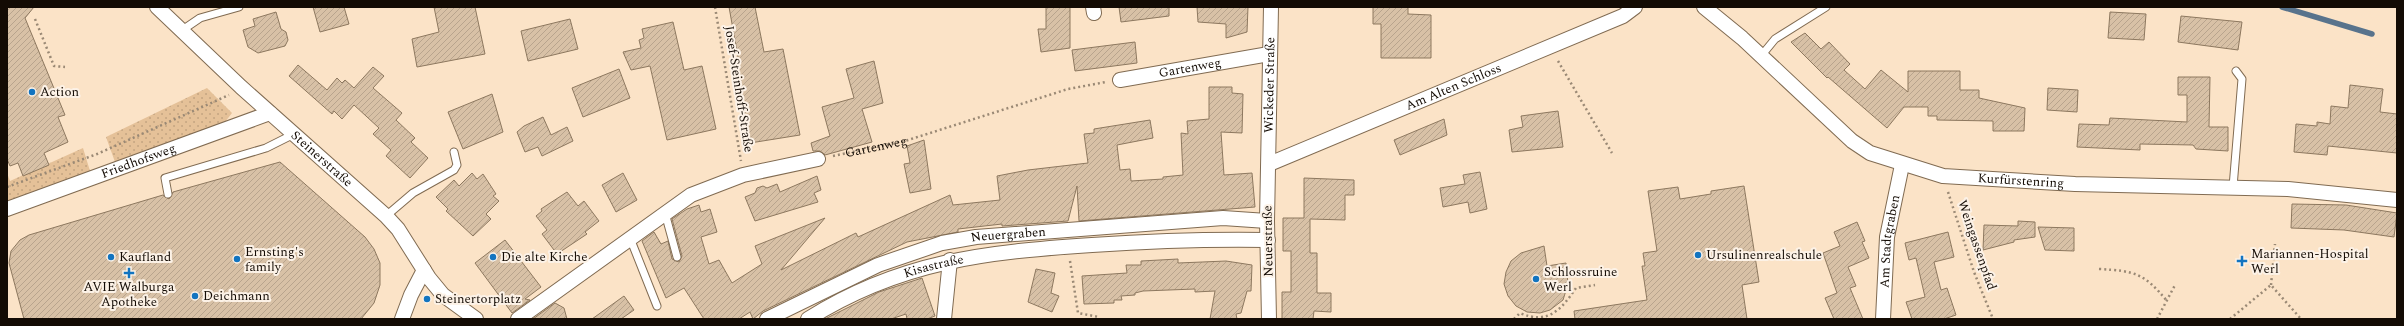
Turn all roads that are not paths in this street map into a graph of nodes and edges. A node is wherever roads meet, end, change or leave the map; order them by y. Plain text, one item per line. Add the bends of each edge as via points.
1 (157, 7) edge
2 (239, 7) edge
3 (1271, 7) edge
4 (1636, 7) edge
5 (1704, 7) edge
6 (1826, 7) edge
7 (181, 31) junction
8 (1269, 54) junction
9 (1761, 56) junction
10 (2236, 71) dead end
11 (1120, 80) road end
12 (270, 113) junction
13 (294, 134) junction
14 (454, 152) dead end
15 (818, 159) road end
16 (1269, 164) junction
17 (1902, 165) junction
18 (2233, 187) junction
19 (168, 194) dead end
20 (2397, 200) edge
21 (7, 209) edge
22 (665, 213) junction
23 (386, 216) junction
24 (1267, 221) junction
25 (630, 238) junction
26 (1268, 240) junction
27 (677, 257) dead end
28 (950, 260) junction
29 (424, 270) junction
30 (657, 306) dead end
31 (402, 319) edge
32 (476, 319) edge
33 (518, 319) edge
34 (767, 319) edge
35 (808, 319) edge
36 (944, 319) edge
37 (1269, 319) edge
38 (1883, 319) edge

1 - 7 street, Steinerstraße
2 - 7 lane via 200,18
3 - 8 street, Wickeder Straße
4 - 16 street, Am Alten Schloss via 1623,16
5 - 9 street, Kurfürstenring
6 - 9 lane via 1775,39
7 - 12 street, Steinerstraße
8 - 11 street, Gartenweg
8 - 16 street, Wickeder Straße
9 - 17 street, Kurfürstenring via 1852,141 1870,153
10 - 18 lane via 2242,79
12 - 13 street, Steinerstraße
12 - 21 street, Friedhofsweg
13 - 19 lane via 266,148 165,178
13 - 23 street, Steinerstraße
14 - 23 lane via 457,165 454,170 413,193
15 - 22 street via 743,175 691,195
16 - 24 street, Neuerstraße
17 - 18 street, Kurfürstenring via 1943,176 2075,184
17 - 38 street, Am Stadtgraben via 1886,237
18 - 20 street, Kurfürstenring via 2288,188
22 - 25 street
22 - 27 lane
23 - 29 street, Steinerstraße via 405,239
24 - 26 street, Neuerstraße
24 - 34 street, Neuergraben via 1222,218 976,237 942,243 878,265
25 - 30 lane
25 - 33 street
26 - 28 street, Kisastraße via 1211,239 1069,247 977,255
26 - 37 street, Neuerstraße
28 - 35 street, Kisastraße via 879,283
28 - 36 street
29 - 31 street
29 - 32 street, Steinerstraße via 443,296

